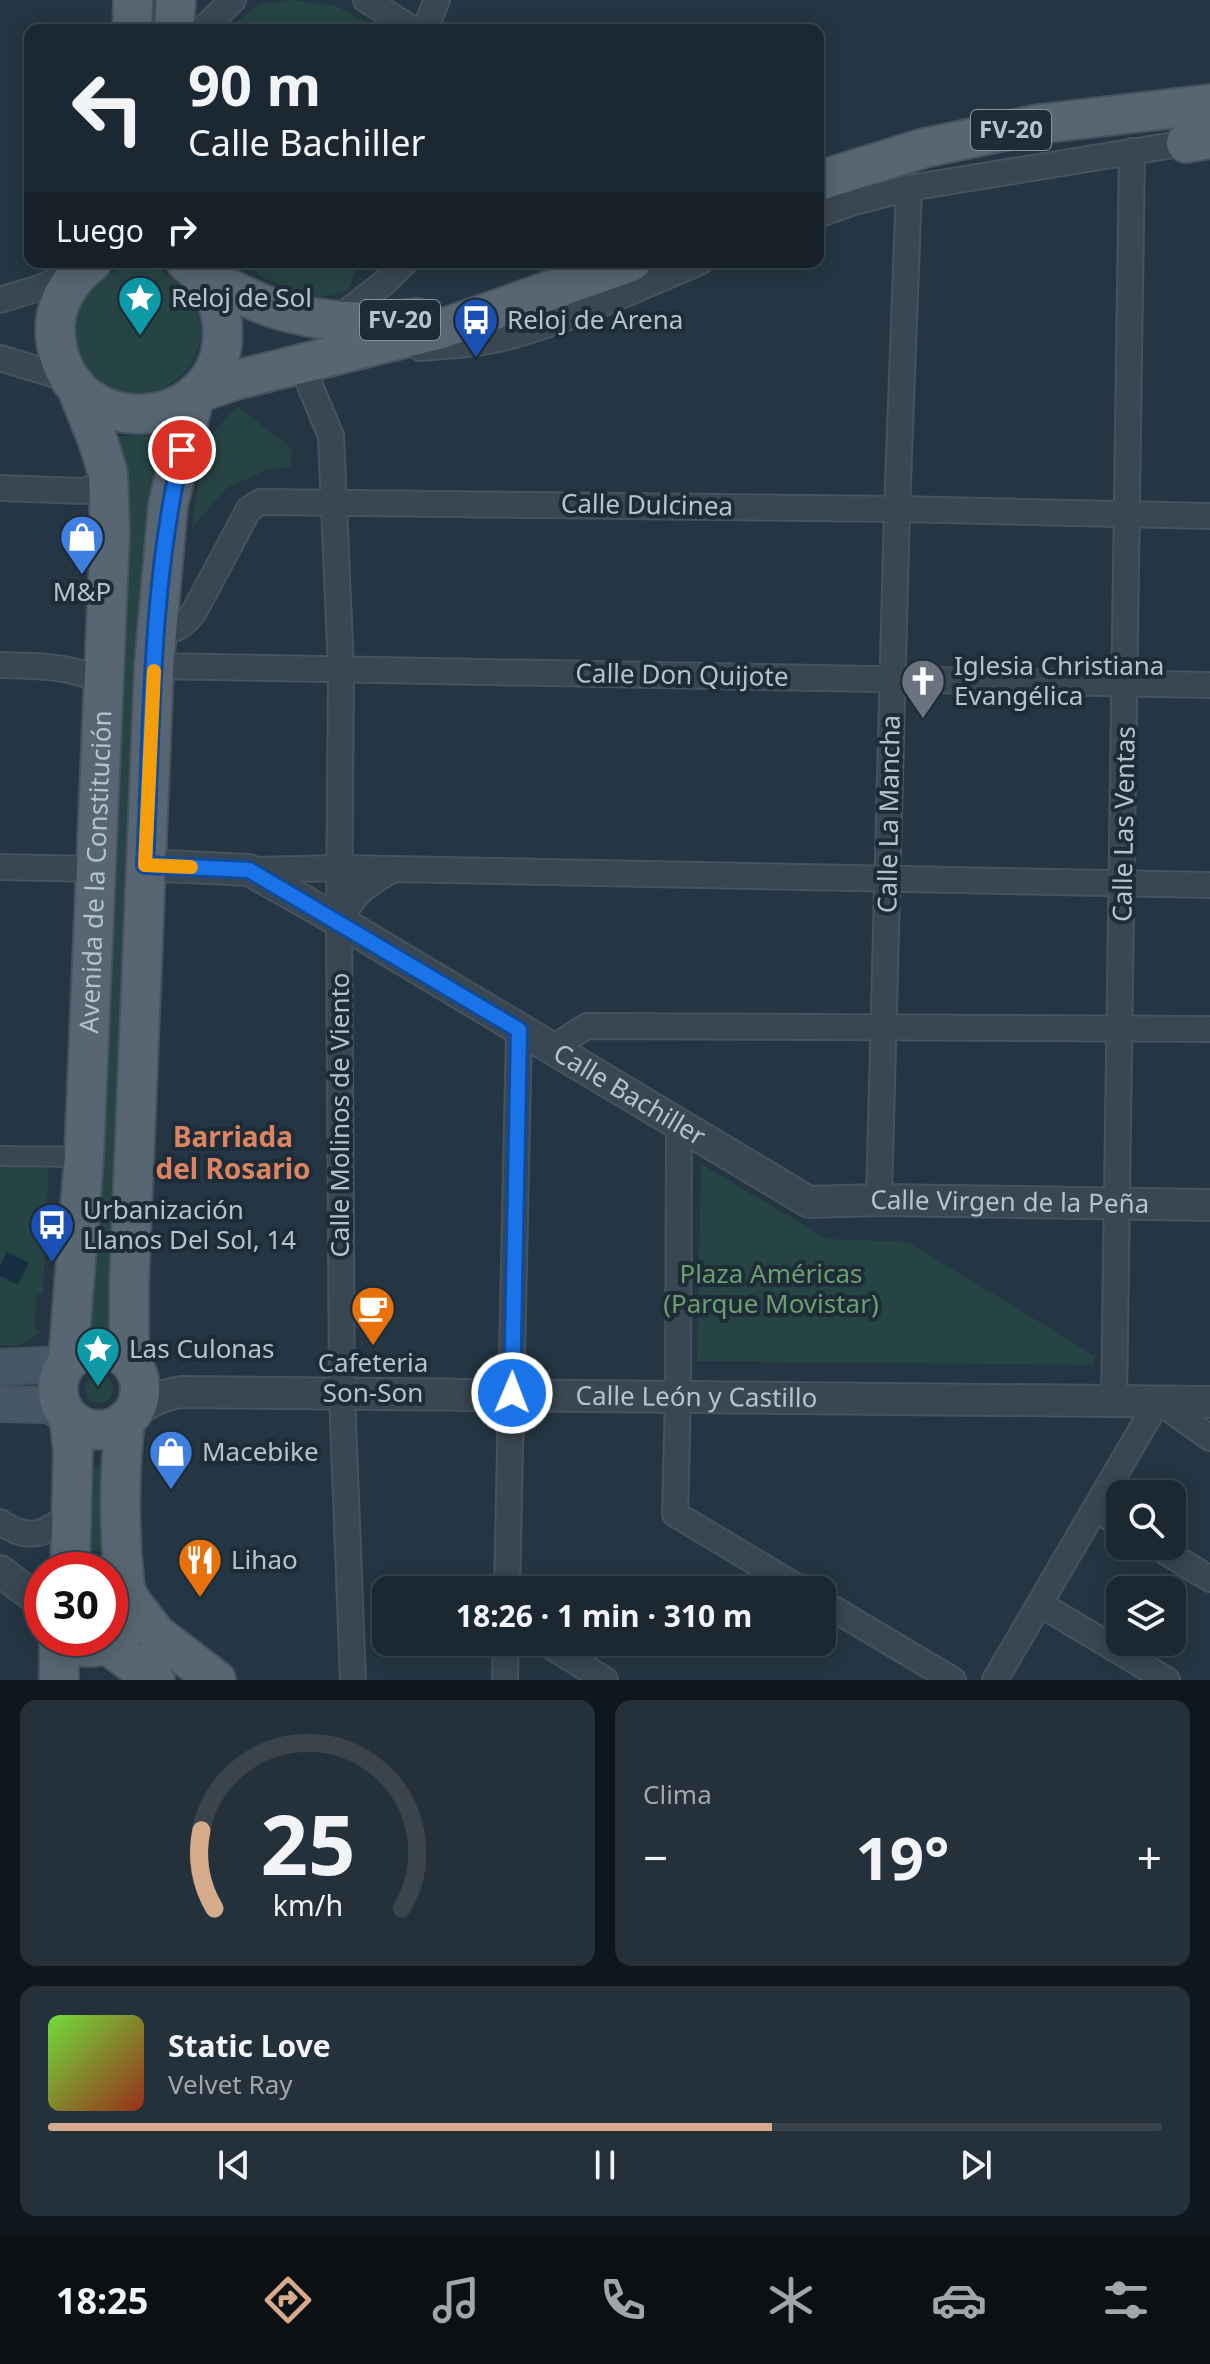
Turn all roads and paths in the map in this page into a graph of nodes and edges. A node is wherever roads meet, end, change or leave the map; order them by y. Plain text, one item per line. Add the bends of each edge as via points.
1 (133, 0) edge
2 (176, 0) edge
3 (233, 0) edge
4 (366, 0) edge
5 (437, 0) edge
6 (132, 24) edge
7 (174, 24) edge
8 (208, 24) edge
9 (404, 24) edge
10 (429, 24) edge
11 (1210, 104) edge
12 (1202, 134) edge
13 (1132, 151) junction
14 (824, 179) edge
15 (909, 188) junction
16 (824, 193) edge
17 (824, 213) edge
18 (79, 268) edge
19 (84, 268) edge
20 (195, 268) edge
21 (399, 268) edge
22 (578, 268) edge
23 (614, 268) edge
24 (685, 268) edge
25 (0, 300) edge
26 (342, 337) junction
27 (0, 358) edge
28 (301, 364) junction
29 (72, 383) junction
30 (195, 394) junction
31 (108, 474) junction
32 (0, 488) edge
33 (334, 501) junction
34 (897, 509) junction
35 (1129, 514) junction
36 (1210, 516) edge
37 (155, 650) junction
38 (0, 665) edge
39 (341, 670) junction
40 (892, 679) junction
41 (103, 682) junction
42 (1126, 683) junction
43 (1210, 685) edge
44 (145, 865) junction
45 (0, 867) edge
46 (339, 868) junction
47 (95, 869) junction
48 (394, 869) junction
49 (249, 870) junction
50 (888, 880) junction
51 (1123, 884) junction
52 (1210, 885) edge
53 (339, 921) junction
54 (884, 1028) junction
55 (1120, 1029) junction
56 (1210, 1029) edge
57 (519, 1030) junction
58 (551, 1049) junction
59 (679, 1125) junction
60 (0, 1156) edge
61 (84, 1157) junction
62 (879, 1200) junction
63 (809, 1202) joint
64 (1117, 1204) junction
65 (1210, 1205) edge
66 (67, 1362) junction
67 (0, 1367) edge
68 (136, 1370) junction
69 (182, 1392) junction
70 (512, 1393) junction
71 (342, 1394) junction
72 (678, 1395) junction
73 (1114, 1401) junction
74 (1158, 1401) junction
75 (1210, 1402) edge
76 (0, 1404) edge
77 (67, 1415) junction
78 (128, 1417) junction
79 (1210, 1438) edge
80 (1095, 1509) junction
81 (72, 1515) junction
82 (1106, 1516) edge
83 (0, 1522) edge
84 (71, 1552) edge
85 (122, 1552) edge
86 (1179, 1560) edge
87 (0, 1571) edge
88 (507, 1576) edge
89 (779, 1576) edge
90 (1210, 1579) edge
91 (24, 1589) edge
92 (128, 1596) edge
93 (1040, 1604) junction
94 (836, 1610) edge
95 (61, 1656) edge
96 (506, 1656) edge
97 (566, 1656) edge
98 (109, 1662) edge
99 (59, 1680) edge
100 (155, 1680) edge
101 (216, 1680) edge
102 (353, 1680) edge
103 (505, 1680) edge
104 (605, 1680) edge
105 (953, 1680) edge
106 (995, 1680) edge
107 (1167, 1680) edge

1 - 6 main road
2 - 7 main road
3 - 8 street
4 - 9 street
5 - 10 street
11 - 14 main road, FV-20 via 1039,124 924,148
12 - 13 street
12 - 16 main road, FV-20 via 1046,136 935,159
13 - 15 street
13 - 35 street, Calle Las Ventas
15 - 17 street
15 - 34 street, Calle La Mancha
18 - 25 street
19 - 29 main road, Avenida de la Constitución via 67,287 54,332
20 - 26 main road, FV-20
20 - 30 main road via 221,309 223,336 217,362
21 - 26 street
22 - 26 main road, FV-20 via 478,304 432,316 372,322
23 - 26 main road, FV-20 via 441,329
24 - 26 street via 508,337 467,345
26 - 28 main road, FV-20
27 - 29 street
28 - 30 main road, FV-20
28 - 33 street, Calle Molinos de Viento via 331,436
29 - 30 main road via 112,411 140,415 167,410
29 - 31 main road, Avenida de la Constitución
30 - 37 main road, Avenida de la Constitución via 168,505
31 - 32 street via 102,484 84,491
31 - 41 main road, Avenida de la Constitución
33 - 34 street, Calle Dulcinea
33 - 37 street, Calle Dulcinea via 260,502 249,509 194,612
33 - 39 street, Calle Molinos de Viento
34 - 35 street, Calle Dulcinea
34 - 40 street, Calle La Mancha
35 - 36 street, Calle Dulcinea
35 - 42 street, Calle Las Ventas
37 - 39 street, Calle Don Quijote
37 - 44 main road, Avenida de la Constitución
38 - 41 street via 61,667
39 - 40 street, Calle Don Quijote
39 - 46 street, Calle Molinos de Viento
40 - 42 street, Calle Don Quijote
40 - 50 street, Calle La Mancha
41 - 47 main road, Avenida de la Constitución
42 - 43 street, Calle Don Quijote
42 - 51 street, Calle Las Ventas
44 - 49 street, Calle Bachiller
44 - 68 main road, Avenida de la Constitución via 129,1286 129,1340
45 - 47 street
46 - 48 street
46 - 49 street
46 - 53 street, Calle Molinos de Viento
47 - 61 main road, Avenida de la Constitución
48 - 50 street
48 - 53 street via 353,897
49 - 53 street, Calle Bachiller
50 - 51 street
50 - 54 street, Calle La Mancha
51 - 52 street
51 - 55 street, Calle Las Ventas
53 - 57 street, Calle Bachiller
53 - 71 street, Calle Molinos de Viento
54 - 55 street
54 - 58 street via 587,1026
54 - 62 street, Calle La Mancha
55 - 56 street
55 - 64 street, Calle Las Ventas
57 - 58 street, Calle Bachiller
57 - 70 street
58 - 59 street, Calle Bachiller
59 - 63 street, Calle Bachiller
59 - 72 street
60 - 61 street
61 - 66 main road, Avenida de la Constitución
62 - 63 street, Calle Virgen de la Peña
62 - 64 street, Calle Virgen de la Peña
64 - 65 street, Calle Virgen de la Peña
64 - 73 street, Calle Las Ventas
66 - 67 main road
66 - 68 main road via 85,1350 100,1348 126,1358
66 - 77 main road via 57,1388
68 - 69 street, Calle León y Castillo via 162,1387
68 - 78 main road via 139,1396
69 - 71 street, Calle León y Castillo
69 - 78 street, Calle León y Castillo via 163,1395
70 - 71 street, Calle León y Castillo
70 - 72 street, Calle León y Castillo
70 - 88 street
71 - 102 street, Calle Molinos de Viento
72 - 73 street, Calle León y Castillo
72 - 89 street via 675,1514
73 - 74 street, Calle León y Castillo
74 - 75 street, Calle León y Castillo
74 - 79 street
74 - 80 street
76 - 77 main road via 48,1405
77 - 78 main road via 99,1430
77 - 81 main road via 73,1450
78 - 85 main road
80 - 82 street
80 - 93 street
81 - 83 street via 44,1533 26,1535
81 - 84 main road
86 - 90 street
87 - 91 street
92 - 101 main road via 156,1634
93 - 106 street
93 - 107 street
94 - 105 street
95 - 99 main road
96 - 103 street
97 - 104 street
98 - 100 main road

